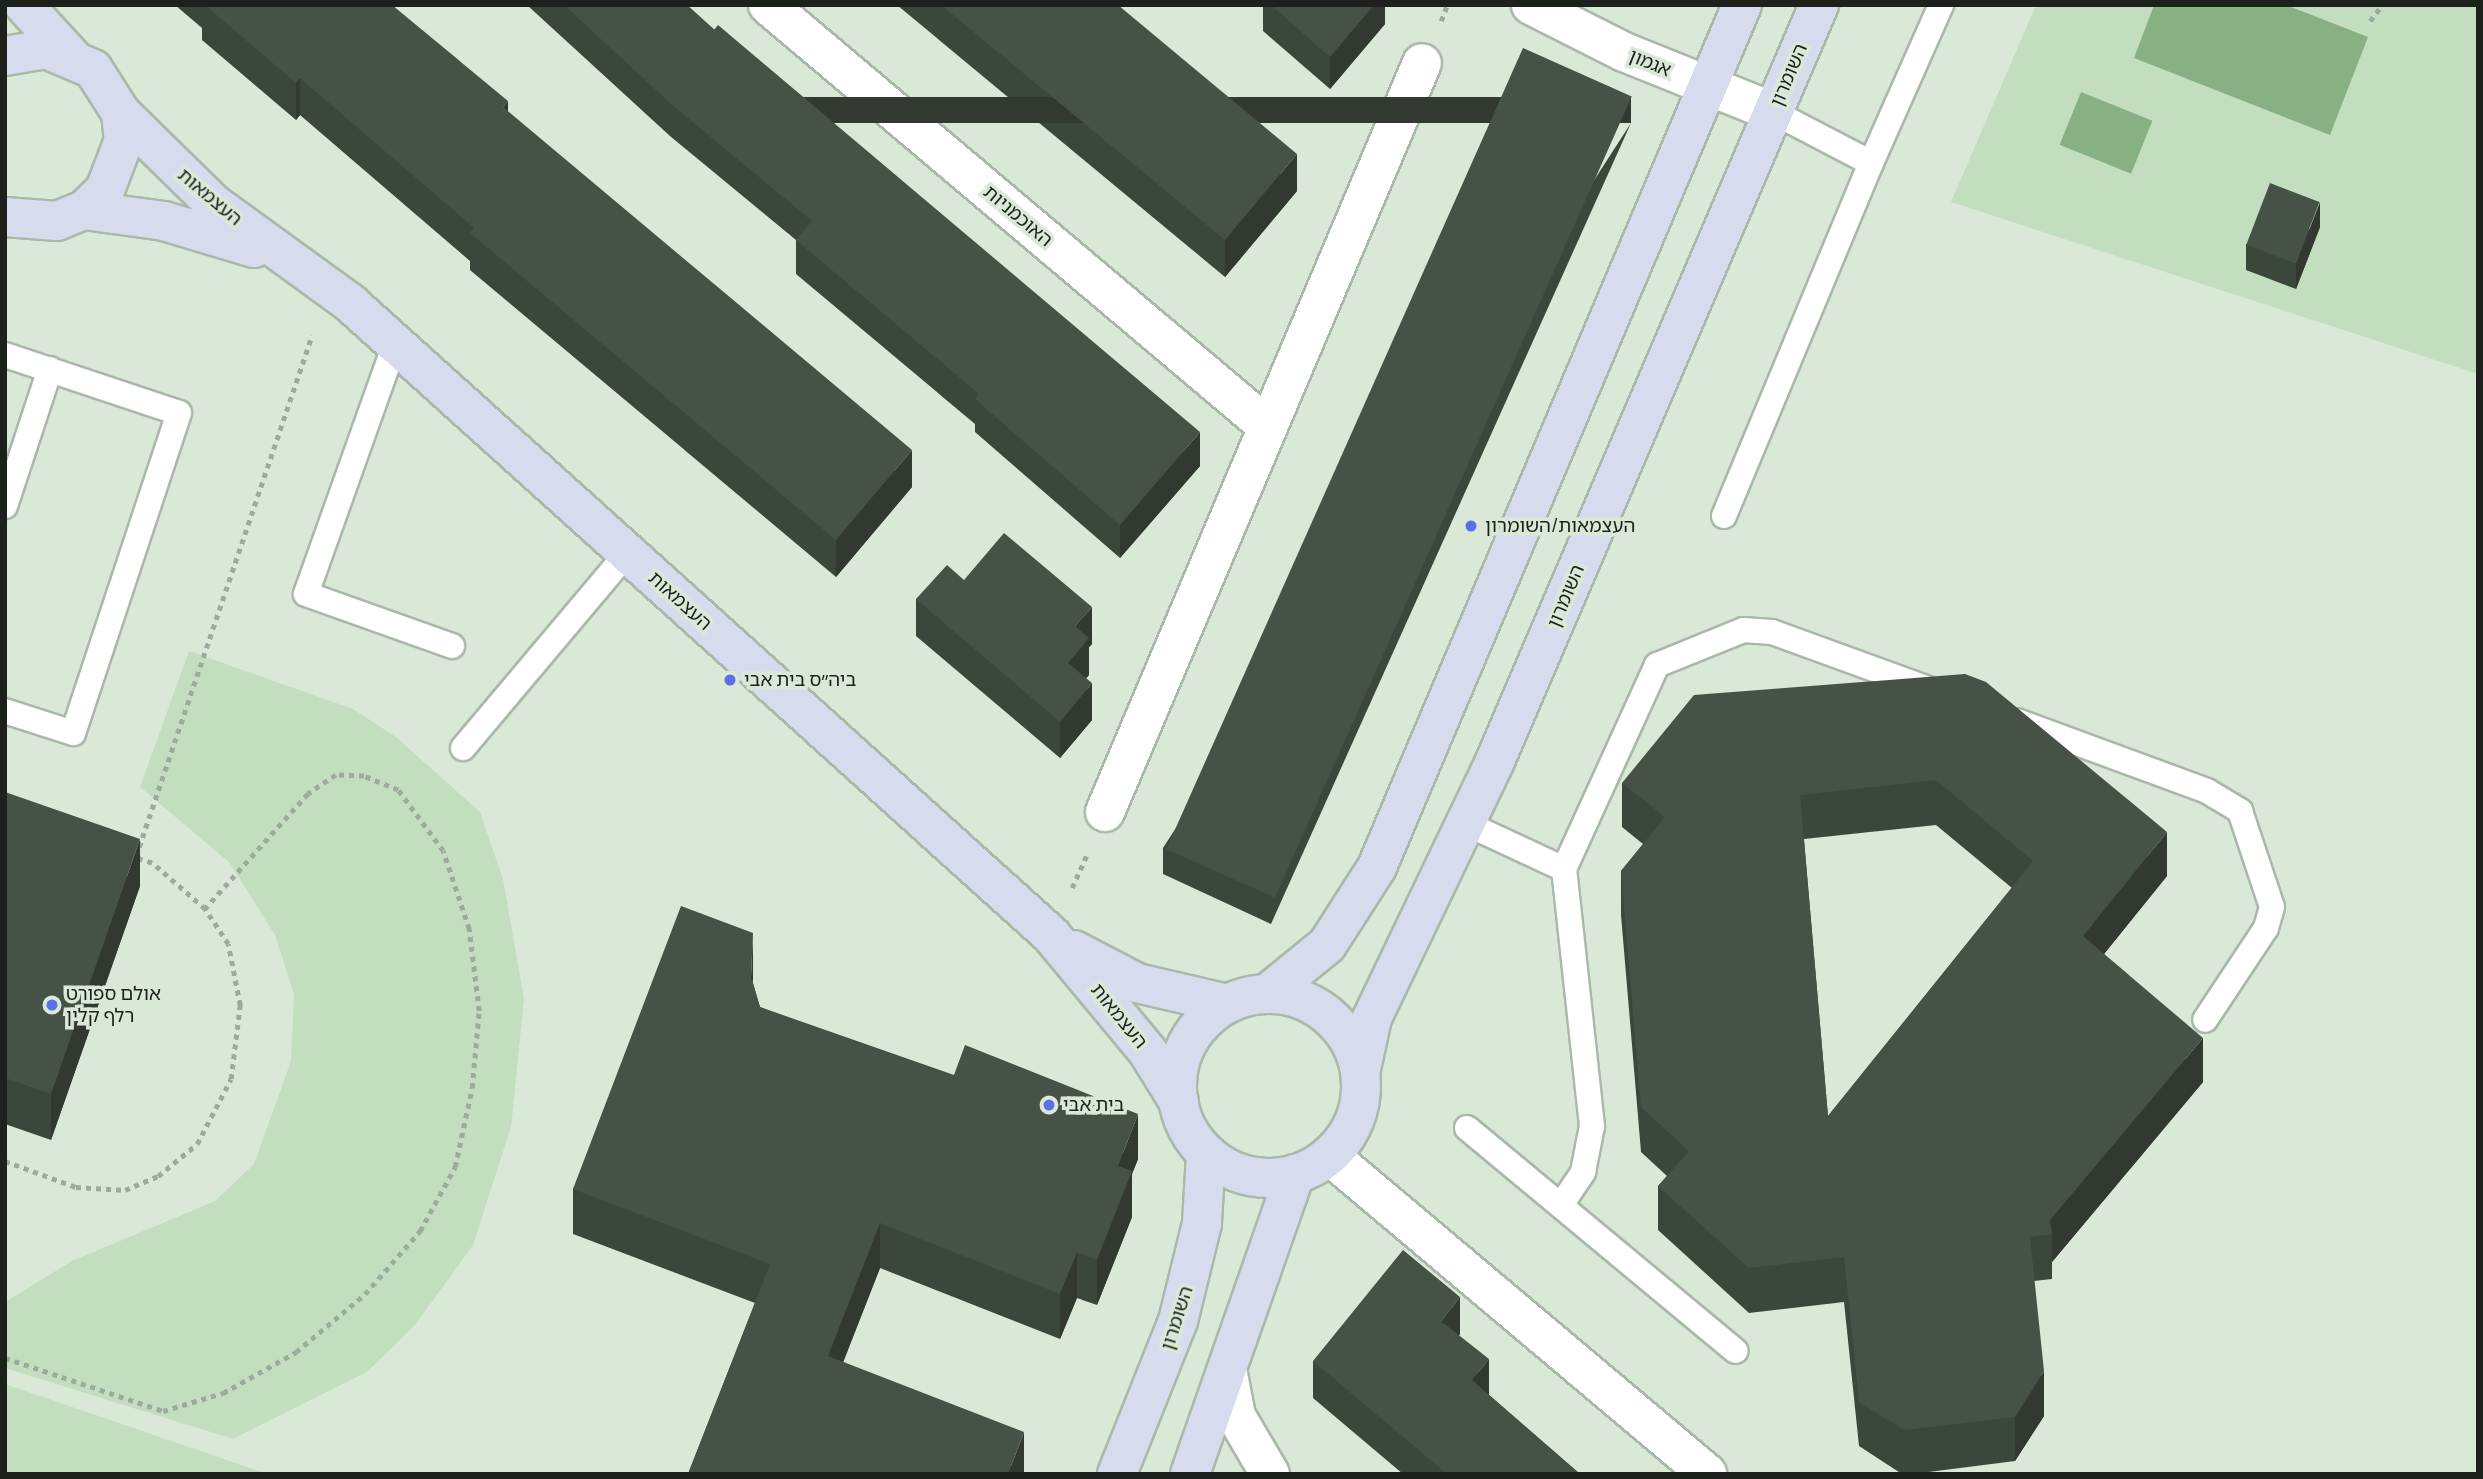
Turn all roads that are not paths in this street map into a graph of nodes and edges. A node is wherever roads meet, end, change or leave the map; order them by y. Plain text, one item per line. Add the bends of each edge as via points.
1 (24, 5) edge
2 (768, 5) edge
3 (1531, 5) edge
4 (1742, 5) edge
5 (1819, 5) edge
6 (1941, 5) edge
7 (71, 55) junction
8 (5, 56) edge
9 (1422, 63) dead end
10 (1708, 86) junction
11 (1773, 111) junction
12 (121, 113) junction
13 (1871, 163) junction
14 (84, 210) junction
15 (5, 217) edge
16 (318, 277) junction
17 (395, 344) junction
18 (5, 355) edge
19 (50, 369) junction
20 (1268, 427) junction
21 (5, 506) edge
22 (1724, 516) dead end
23 (627, 553) junction
24 (452, 646) dead end
25 (1951, 697) edge
26 (5, 711) edge
27 (1990, 711) edge
28 (463, 748) dead end
29 (1105, 812) road end
30 (1467, 824) junction
31 (1564, 869) junction
32 (1051, 935) junction
33 (1268, 993) junction
34 (1227, 1004) junction
35 (2206, 1020) dead end
36 (1361, 1069) junction
37 (1179, 1102) junction
38 (1467, 1128) dead end
39 (1206, 1154) junction
40 (1331, 1156) junction
41 (1295, 1174) junction
42 (1561, 1205) junction
43 (1736, 1351) dead end
44 (1228, 1374) junction
45 (1117, 1474) edge
46 (1190, 1474) edge
47 (1270, 1474) edge
48 (1707, 1474) edge

1 - 7 street
2 - 20 street, האוכמניות
3 - 10 street, אגמון
4 - 10 street
5 - 11 street, השומרון
6 - 13 lane
7 - 8 street via 46,49
7 - 12 street, העצמאות via 93,69
9 - 20 street
10 - 11 street, אגמון
10 - 33 street via 1377,867 1327,945
11 - 13 lane
11 - 30 street, השומרון
12 - 14 street via 119,165 105,190
12 - 16 street, העצמאות via 214,204
13 - 22 lane
14 - 15 street via 57,221
14 - 16 street, העצמאות via 205,231
16 - 17 street, העצמאות
17 - 23 street, העצמאות
17 - 24 lane via 306,594
18 - 19 lane
19 - 21 lane
19 - 26 lane via 179,413 73,733
20 - 29 street
23 - 28 lane
23 - 32 street, העצמאות
25 - 31 lane via 1772,632 1742,630 1657,665
27 - 35 lane via 2207,791 2240,811 2272,907 2266,928
30 - 31 lane
30 - 36 street, השומרון via 1372,1018
31 - 42 lane via 1592,1126 1583,1172
32 - 34 street, העצמאות via 1137,983
32 - 37 street, העצמאות via 1148,1052
33 - 34 street
33 - 36 street via 1311,1003 1329,1015
34 - 37 street via 1194,1031 1184,1050
36 - 40 street via 1356,1116
37 - 39 street via 1191,1136
38 - 42 lane
39 - 41 street via 1255,1178
39 - 45 street, השומרון via 1202,1223 1178,1321
40 - 41 street
40 - 48 street
41 - 44 street
42 - 43 lane
44 - 46 street
44 - 47 street via 1236,1416

